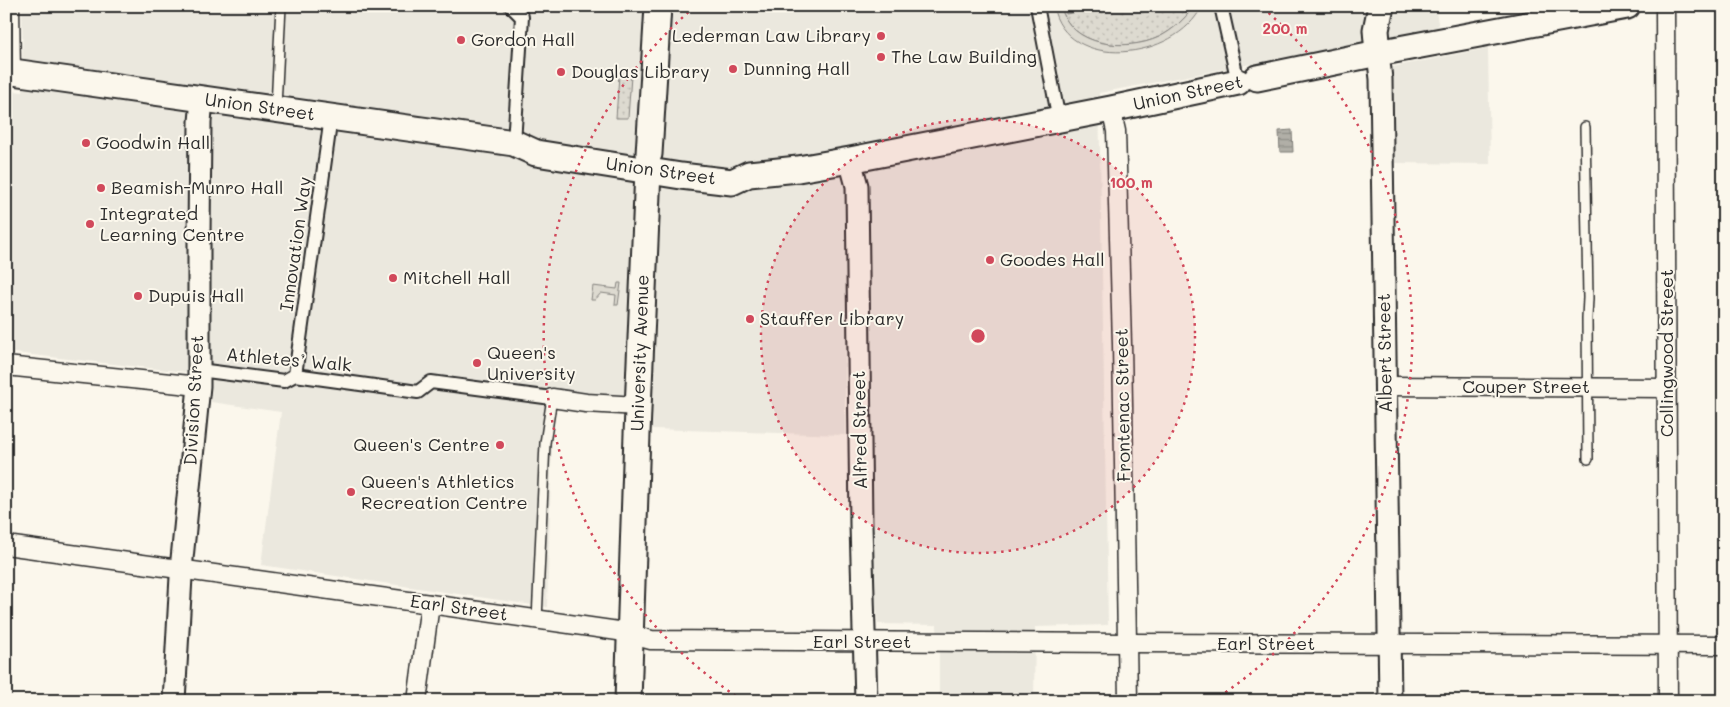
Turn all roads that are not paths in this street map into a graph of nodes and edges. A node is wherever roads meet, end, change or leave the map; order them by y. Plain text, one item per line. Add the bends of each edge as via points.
1 (10, 6) edge
2 (281, 6) edge
3 (511, 6) edge
4 (658, 6) edge
5 (1037, 6) edge
6 (1221, 6) edge
7 (1380, 6) edge
8 (1627, 6) edge
9 (1665, 6) edge
10 (1378, 54) junction
11 (9, 72) edge
12 (1247, 80) junction
13 (202, 99) junction
14 (276, 109) junction
15 (1111, 110) junction
16 (331, 117) junction
17 (1059, 120) junction
18 (1585, 127) dead end
19 (514, 143) junction
20 (850, 160) junction
21 (649, 162) junction
22 (6, 366) edge
23 (295, 375) junction
24 (199, 378) junction
25 (1386, 386) junction
26 (1587, 388) junction
27 (1667, 388) junction
28 (552, 398) junction
29 (638, 406) junction
30 (1588, 459) dead end
31 (6, 546) edge
32 (182, 569) junction
33 (430, 604) junction
34 (537, 620) junction
35 (631, 635) junction
36 (865, 642) junction
37 (1127, 644) junction
38 (1390, 644) junction
39 (1668, 644) junction
40 (1724, 645) edge
41 (174, 701) edge
42 (418, 701) edge
43 (628, 701) edge
44 (866, 701) edge
45 (1128, 701) edge
46 (1390, 701) edge
47 (1668, 701) edge

1 - 11 street
2 - 14 lane
3 - 19 street via 522,17
4 - 21 main road, University Avenue
5 - 17 street
6 - 12 street
7 - 10 main road, Albert Street via 1376,30
8 - 10 main road, Union Street
9 - 27 street, Collingwood Street
10 - 12 main road, Union Street
10 - 25 street, Albert Street
11 - 13 main road, Union Street
12 - 15 main road, Union Street
13 - 14 main road, Union Street
13 - 24 street, Division Street
14 - 16 main road, Union Street
15 - 17 main road, Union Street
15 - 37 street, Frontenac Street via 1117,151
16 - 19 main road, Union Street
16 - 23 street, Innovation Way
17 - 20 main road, Union Street
18 - 26 lane
19 - 21 main road, Union Street via 538,138
20 - 21 main road, Union Street via 749,174 732,166
20 - 36 street, Alfred Street via 857,186
21 - 29 main road, University Avenue
22 - 24 street
23 - 24 street, Athletes’ Walk via 284,382
23 - 28 street, Athletes’ Walk via 418,392 431,382
24 - 32 street, Division Street
25 - 26 street, Couper Street
25 - 38 street, Albert Street
26 - 27 street, Couper Street
26 - 30 lane
27 - 39 street, Collingwood Street
28 - 29 street
28 - 34 lane via 545,443
29 - 35 main road, University Avenue
31 - 32 street, Earl Street
32 - 33 street, Earl Street
32 - 41 street, Division Street
33 - 34 street, Earl Street
33 - 42 street
34 - 35 street, Earl Street
35 - 36 street, Earl Street via 651,640
35 - 43 main road, University Avenue
36 - 37 street, Earl Street
36 - 44 street, Alfred Street
37 - 38 street, Earl Street
37 - 45 street, Frontenac Street
38 - 39 street, Earl Street
38 - 46 street, Albert Street
39 - 40 street, Earl Street
39 - 47 street, Collingwood Street

